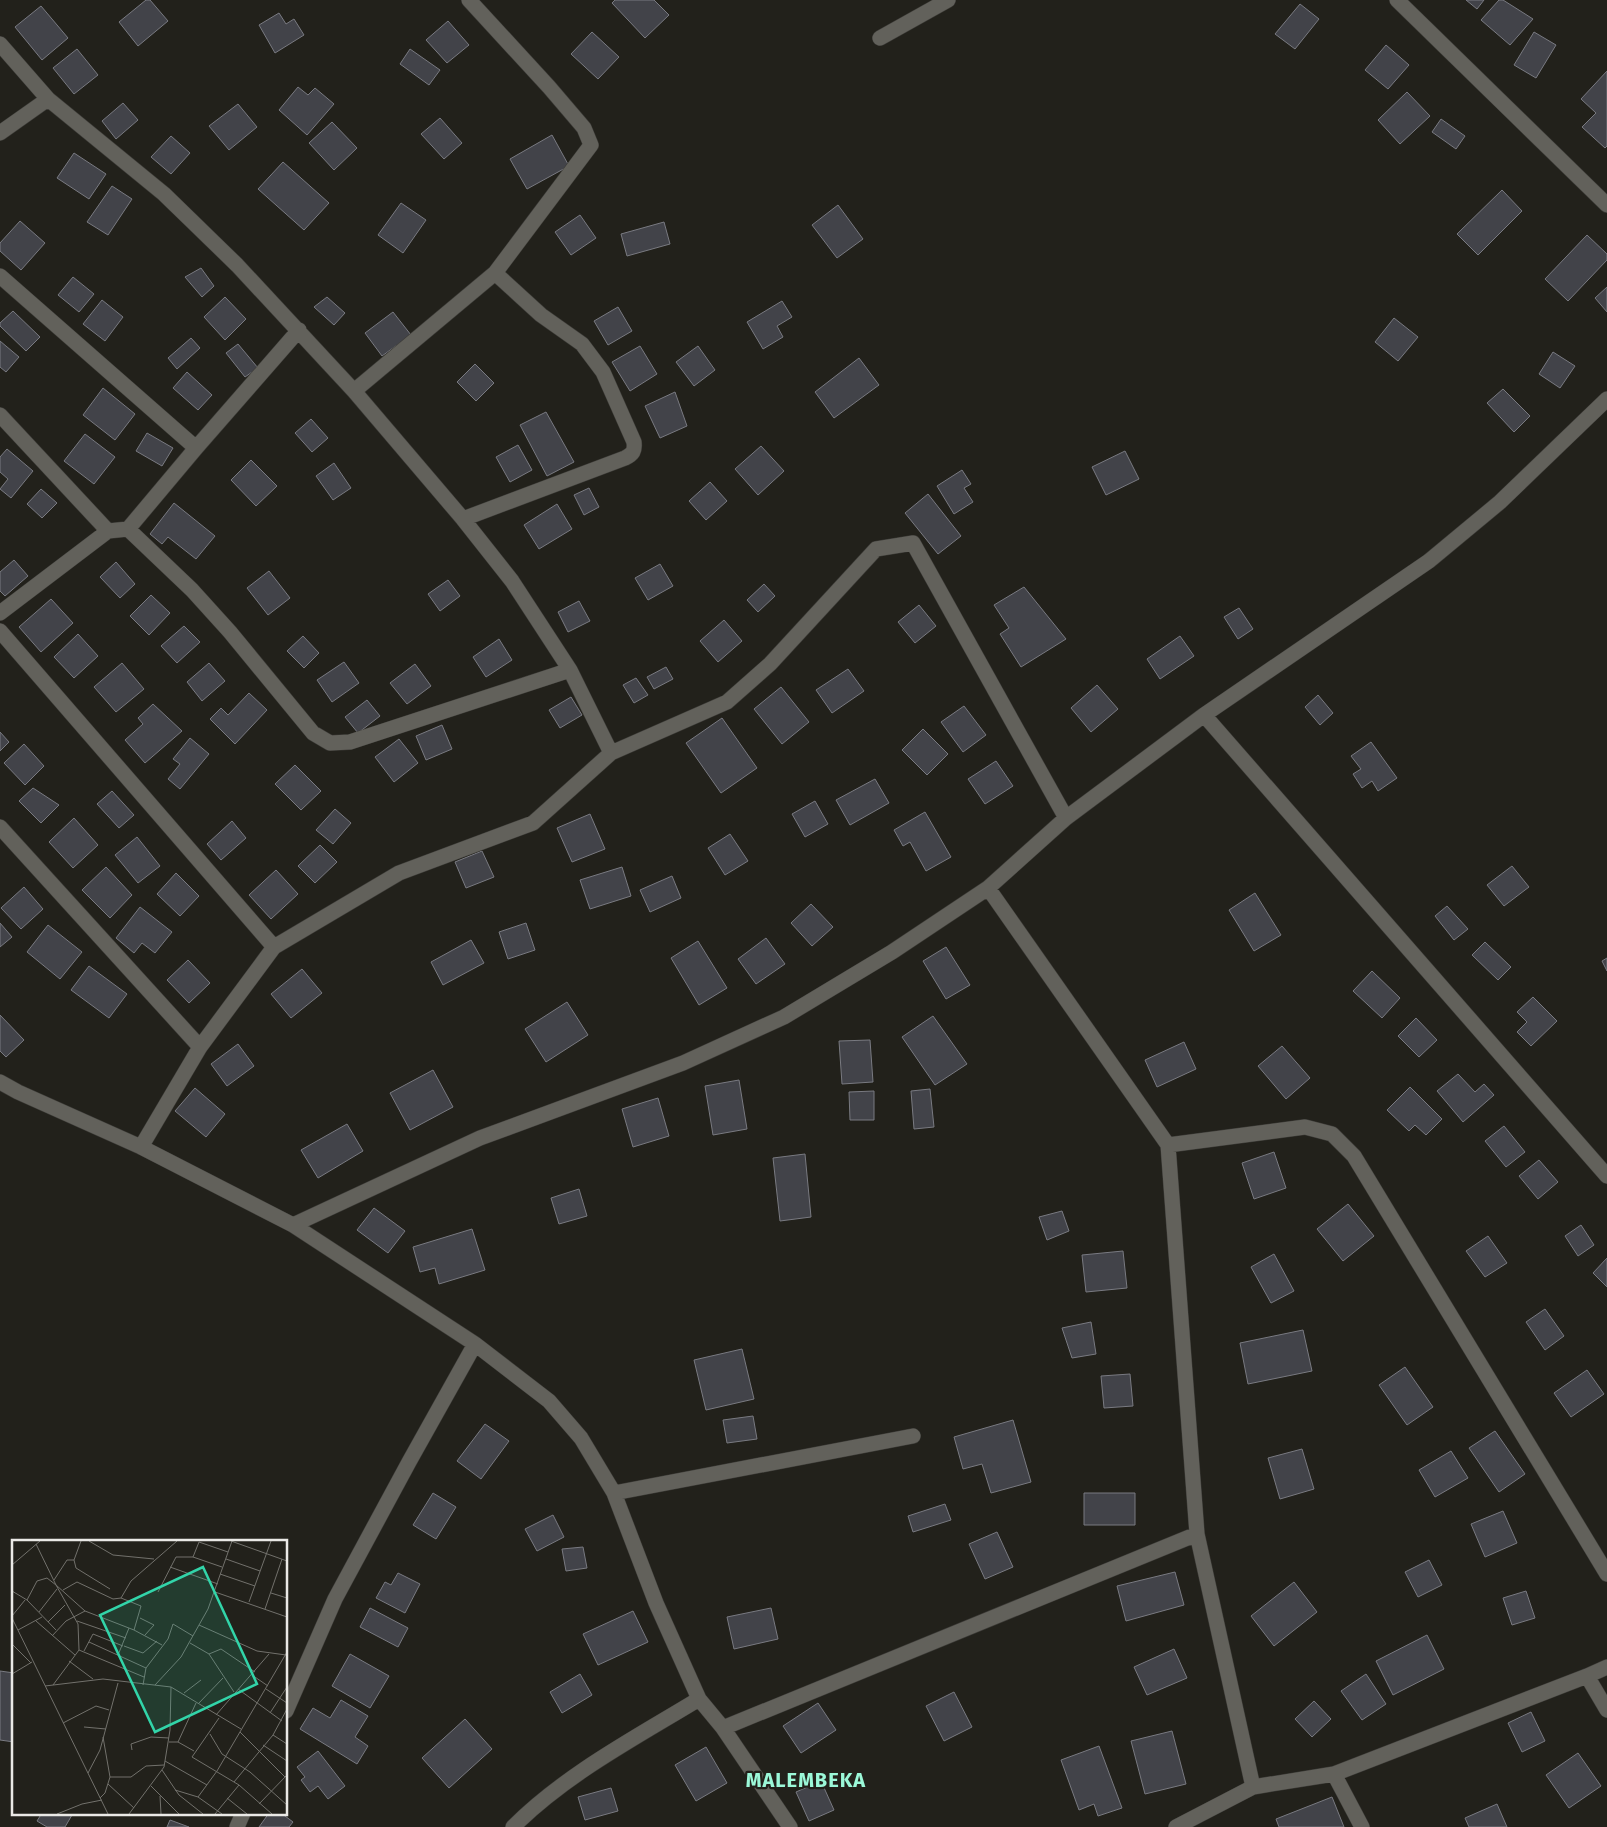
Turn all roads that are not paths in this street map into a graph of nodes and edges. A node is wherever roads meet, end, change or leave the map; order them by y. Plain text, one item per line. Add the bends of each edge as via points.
1 (469, 0) edge
2 (948, 0) edge
3 (1397, 0) edge
4 (880, 38) dead end
5 (0, 44) edge
6 (48, 99) junction
7 (0, 133) edge
8 (1607, 205) edge
9 (495, 273) junction
10 (0, 276) edge
11 (299, 330) junction
12 (354, 391) junction
13 (1607, 399) edge
14 (0, 415) edge
15 (196, 448) junction
16 (463, 519) junction
17 (128, 529) junction
18 (108, 531) junction
19 (0, 613) edge
20 (0, 631) edge
21 (570, 670) junction
22 (1204, 715) junction
23 (611, 753) junction
24 (1066, 818) junction
25 (0, 827) edge
26 (988, 888) junction
27 (274, 947) junction
28 (200, 1047) junction
29 (0, 1082) edge
30 (1168, 1145) junction
31 (141, 1147) junction
32 (1607, 1176) edge
33 (293, 1225) junction
34 (475, 1344) junction
35 (913, 1436) dead end
36 (614, 1493) junction
37 (1197, 1534) junction
38 (1607, 1574) edge
39 (1607, 1667) edge
40 (1587, 1676) junction
41 (699, 1699) junction
42 (288, 1706) edge
43 (1607, 1710) edge
44 (723, 1728) junction
45 (1334, 1774) junction
46 (1253, 1787) junction
47 (243, 1814) edge
48 (237, 1827) edge
49 (513, 1827) edge
50 (790, 1827) edge
51 (1176, 1827) edge
52 (1362, 1827) edge

1 - 9 street via 584,128 592,145
2 - 4 street
3 - 8 street
5 - 6 street
6 - 7 street
6 - 11 street via 164,194
9 - 12 street
9 - 16 street via 540,315 582,344 603,372 635,449 625,458
10 - 15 street
11 - 12 street
11 - 15 street
12 - 16 street
13 - 22 street via 1500,502 1429,561
14 - 18 street
15 - 17 street
16 - 21 street via 512,581
17 - 18 street
17 - 21 street via 192,590 313,733 330,743 350,742
18 - 19 street
20 - 27 street
21 - 23 street
22 - 24 street
22 - 32 street
23 - 24 street via 727,702 770,664 876,549 913,543
23 - 27 street via 533,823 399,873
24 - 26 street
25 - 28 street
26 - 30 street
26 - 33 street via 892,952 784,1017 683,1063 480,1138
27 - 28 street
28 - 31 street
29 - 31 street
30 - 37 street
30 - 38 street via 1305,1127 1332,1134 1354,1156
31 - 33 street
33 - 34 street
34 - 36 street via 549,1401 581,1438
34 - 42 street via 335,1599
35 - 36 street
36 - 41 street via 656,1603
37 - 44 street
37 - 46 street
39 - 40 street
40 - 43 street
40 - 45 street
41 - 44 street
41 - 49 street via 585,1768 533,1807
44 - 50 street
45 - 46 street
45 - 52 street
46 - 51 street
47 - 48 street

